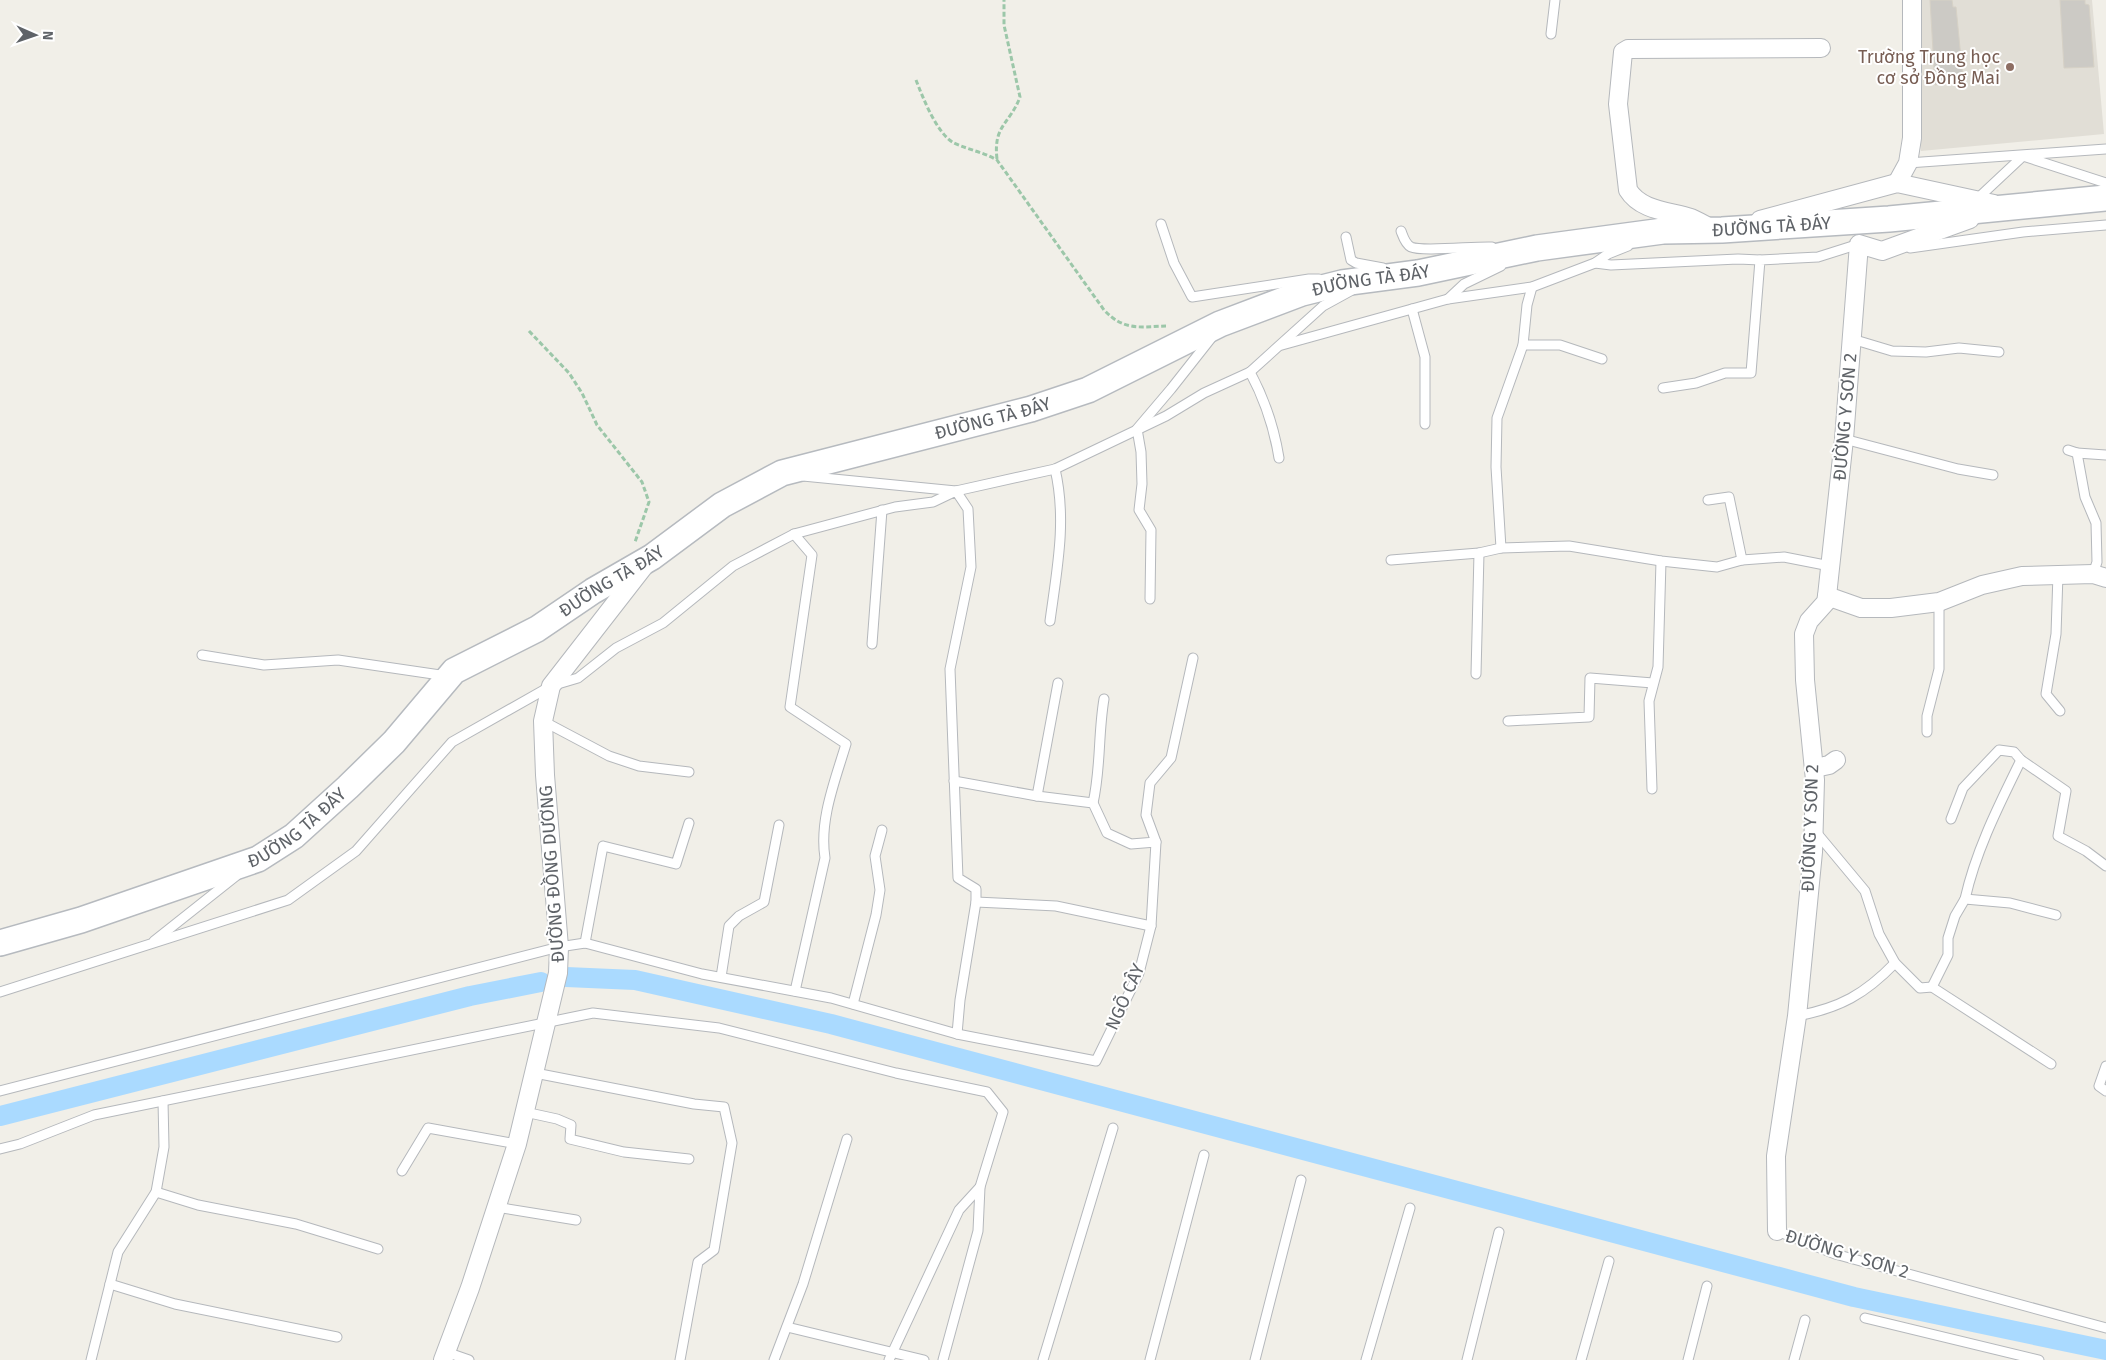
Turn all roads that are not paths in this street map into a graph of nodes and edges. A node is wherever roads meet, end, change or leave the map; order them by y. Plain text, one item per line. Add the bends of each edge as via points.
1 (1555, 0) edge
2 (1912, 0) edge
3 (1551, 34) dead end
4 (1821, 48) dead end
5 (2106, 149) edge
6 (2023, 156) junction
7 (1908, 163) junction
8 (1897, 183) junction
9 (2106, 183) edge
10 (2106, 198) edge
11 (1976, 200) junction
12 (2007, 208) junction
13 (1161, 224) dead end
14 (2106, 225) edge
15 (1718, 230) junction
16 (1401, 231) dead end
17 (1663, 231) junction
18 (1346, 237) dead end
19 (1860, 244) junction
20 (1531, 249) junction
21 (1882, 250) junction
22 (1760, 260) junction
23 (1595, 264) junction
24 (1418, 273) junction
25 (1353, 282) junction
26 (1532, 287) junction
27 (1448, 299) junction
28 (1412, 309) junction
29 (1220, 324) junction
30 (1852, 339) junction
31 (1282, 345) junction
32 (1523, 345) junction
33 (1999, 352) dead end
34 (1602, 359) dead end
35 (1250, 372) junction
36 (1663, 388) dead end
37 (1425, 424) dead end
38 (1137, 429) junction
39 (1844, 439) junction
40 (2106, 455) edge
41 (1279, 458) dead end
42 (1055, 469) junction
43 (782, 473) junction
44 (1993, 476) dead end
45 (956, 490) junction
46 (1708, 500) dead end
47 (882, 510) junction
48 (794, 534) junction
49 (1501, 548) junction
50 (643, 550) junction
51 (1479, 553) junction
52 (1391, 560) dead end
53 (1742, 560) junction
54 (1661, 562) junction
55 (1830, 566) junction
56 (2058, 573) junction
57 (2099, 576) edge
58 (1827, 596) junction
59 (1150, 599) dead end
60 (1939, 602) junction
61 (1050, 620) dead end
62 (872, 644) dead end
63 (202, 655) dead end
64 (1193, 658) dead end
65 (1476, 674) dead end
66 (450, 676) junction
67 (1058, 683) dead end
68 (1653, 683) junction
69 (550, 686) junction
70 (1104, 699) dead end
71 (2060, 711) dead end
72 (543, 721) junction
73 (1508, 721) dead end
74 (1927, 732) dead end
75 (1836, 760) dead end
76 (2021, 760) junction
77 (1815, 768) junction
78 (689, 772) dead end
79 (954, 781) junction
80 (1652, 789) dead end
81 (1038, 796) junction
82 (1093, 803) junction
83 (1951, 819) dead end
84 (689, 824) dead end
85 (779, 826) dead end
86 (1813, 829) junction
87 (882, 830) dead end
88 (1156, 842) junction
89 (258, 858) junction
90 (2106, 866) edge
91 (1965, 899) junction
92 (976, 902) junction
93 (2056, 915) dead end
94 (1151, 926) junction
95 (0, 943) edge
96 (585, 943) junction
97 (149, 945) junction
98 (559, 946) junction
99 (1895, 964) junction
100 (722, 977) junction
101 (1932, 988) junction
102 (795, 991) junction
103 (0, 992) edge
104 (853, 1004) junction
105 (1797, 1016) junction
106 (547, 1022) junction
107 (957, 1034) junction
108 (2051, 1064) dead end
109 (2106, 1066) edge
110 (534, 1073) junction
111 (0, 1091) edge
112 (2106, 1091) edge
113 (163, 1101) junction
114 (525, 1112) junction
115 (1113, 1128) dead end
116 (847, 1139) dead end
117 (516, 1144) junction
118 (0, 1149) edge
119 (1204, 1155) dead end
120 (689, 1159) dead end
121 (402, 1171) dead end
122 (1301, 1180) dead end
123 (980, 1187) junction
124 (156, 1192) junction
125 (496, 1207) junction
126 (1410, 1208) dead end
127 (576, 1220) dead end
128 (1777, 1231) joint
129 (1499, 1232) dead end
130 (378, 1249) dead end
131 (1609, 1261) dead end
132 (110, 1284) junction
133 (1707, 1286) dead end
134 (1865, 1318) dead end
135 (1805, 1320) dead end
136 (787, 1327) junction
137 (2106, 1328) edge
138 (337, 1337) dead end
139 (445, 1356) edge
140 (891, 1356) edge
141 (91, 1360) edge
142 (469, 1360) edge
143 (680, 1360) edge
144 (774, 1360) edge
145 (924, 1360) edge
146 (943, 1360) edge
147 (1043, 1360) edge
148 (1150, 1360) edge
149 (1255, 1360) edge
150 (1366, 1360) edge
151 (1467, 1360) edge
152 (1581, 1360) edge
153 (1688, 1360) edge
154 (1794, 1360) edge
155 (2039, 1360) edge

1 - 3 lane
2 - 7 street via 1912,129
4 - 15 street via 1628,49 1623,52 1618,104 1628,190 1634,200 1644,206 1693,219
5 - 6 lane
6 - 7 lane
6 - 9 lane
6 - 11 lane
7 - 8 street
8 - 11 street
8 - 15 street
10 - 12 street, ĐƯỜNG TÀ ĐÁY
11 - 12 street
12 - 15 street, ĐƯỜNG TÀ ĐÁY
12 - 21 street
13 - 25 lane via 1174,263 1192,297 1309,278
14 - 21 lane
15 - 17 street, ĐƯỜNG TÀ ĐÁY
16 - 20 lane via 1410,247
17 - 20 street, ĐƯỜNG TÀ ĐÁY
17 - 23 lane via 1608,254
18 - 24 lane via 1349,254 1356,263
19 - 21 street
19 - 22 lane via 1818,257
19 - 30 street, ĐƯỜNG Y SƠN 2
20 - 24 street, ĐƯỜNG TÀ ĐÁY
20 - 27 lane via 1464,284
22 - 23 lane
22 - 36 lane via 1751,373 1725,373 1696,383
23 - 26 lane
24 - 25 street, ĐƯỜNG TÀ ĐÁY
25 - 29 street, ĐƯỜNG TÀ ĐÁY via 1302,294
25 - 31 lane via 1352,292 1323,306
26 - 27 lane
26 - 32 lane
27 - 28 lane
28 - 31 lane
28 - 37 lane via 1424,358
29 - 38 lane
29 - 43 street, ĐƯỜNG TÀ ĐÁY via 1088,390 1032,409
30 - 33 lane via 1892,351 1926,352 1959,348
30 - 39 street, ĐƯỜNG Y SƠN 2
31 - 35 lane
32 - 34 lane via 1560,345
32 - 49 lane via 1497,418 1496,467
35 - 38 lane
35 - 41 lane via 1272,422
38 - 42 lane
38 - 59 lane via 1142,484 1139,510 1151,530
39 - 44 lane
39 - 55 street, ĐƯỜNG Y SƠN 2
40 - 57 lane via 2073,451 2085,497 2096,523
42 - 45 lane
42 - 61 lane via 1061,495 1061,535
43 - 45 lane
43 - 50 street, ĐƯỜNG TÀ ĐÁY
45 - 47 lane via 933,502
45 - 79 lane via 968,509 971,567 950,669
46 - 53 lane via 1729,496
47 - 48 lane
47 - 62 lane
48 - 69 lane via 733,566 663,623 616,648 578,678
48 - 102 lane via 812,555 790,707 846,744 832,787 822,840 825,858
49 - 51 lane
49 - 54 lane via 1569,546
50 - 66 street, ĐƯỜNG TÀ ĐÁY via 593,591 537,629 454,670
50 - 69 street, ĐƯỜNG ĐỒNG DƯƠNG
51 - 52 lane
51 - 65 lane
53 - 54 lane via 1717,568
53 - 55 lane via 1784,557
54 - 68 lane via 1658,667
55 - 58 street, ĐƯỜNG Y SƠN 2
56 - 57 street
56 - 60 street via 2022,576 1982,585
56 - 71 lane via 2056,634 2046,694
58 - 60 street via 1861,608
58 - 77 street, ĐƯỜNG Y SƠN 2 via 1826,602 1809,620 1804,634 1805,680
60 - 74 lane via 1939,669 1927,716
63 - 66 lane via 264,665 338,660
64 - 88 lane via 1171,758 1150,783 1146,815
66 - 89 street, ĐƯỜNG TÀ ĐÁY via 394,742 348,787 294,836
67 - 81 lane
68 - 73 lane via 1590,678 1589,716
68 - 80 lane via 1649,701
69 - 72 street, ĐƯỜNG ĐỒNG DƯƠNG
69 - 97 lane via 452,742 356,851 288,900
70 - 82 lane via 1099,727 1099,777
72 - 78 lane via 609,756 639,766
72 - 98 street, ĐƯỜNG ĐỒNG DƯƠNG
75 - 77 street
76 - 83 lane via 2014,752 1999,750 1963,788
76 - 90 lane via 2066,792 2058,836
76 - 91 lane via 1992,819
77 - 86 street, ĐƯỜNG Y SƠN 2
79 - 81 lane
79 - 92 lane via 958,878 976,889
81 - 82 lane
82 - 88 lane via 1108,833 1131,844
84 - 96 lane via 676,864 603,846
85 - 100 lane via 764,902 739,916 729,926
86 - 99 lane via 1865,891 1879,934
86 - 105 street, ĐƯỜNG Y SƠN 2
87 - 104 lane via 875,856 880,890
88 - 94 lane, NGÕ CÂY
89 - 95 street, ĐƯỜNG TÀ ĐÁY via 81,920
89 - 97 lane
91 - 93 lane via 2010,903
91 - 101 lane via 1955,916 1948,954
92 - 94 lane via 1056,906
92 - 107 lane
94 - 107 lane, NGÕ CÂY via 1139,973 1096,1061
96 - 98 lane
96 - 100 lane
97 - 103 lane
98 - 106 street, ĐƯỜNG ĐỒNG DƯƠNG via 558,973
98 - 111 lane
99 - 101 lane via 1920,988
99 - 105 lane via 1876,983 1849,1001 1825,1011
100 - 102 lane
101 - 108 lane
102 - 104 lane
104 - 107 lane
105 - 128 street, ĐƯỜNG Y SƠN 2 via 1776,1156
106 - 110 street, ĐƯỜNG ĐỒNG DƯƠNG
106 - 113 lane
106 - 123 lane via 593,1013 719,1028 896,1073 986,1092 1003,1112
109 - 112 lane via 2099,1086
110 - 114 street, ĐƯỜNG ĐỒNG DƯƠNG
110 - 143 lane via 724,1107 732,1143 714,1250 698,1262
113 - 118 lane via 94,1115
113 - 124 lane via 164,1146
114 - 117 street, ĐƯỜNG ĐỒNG DƯƠNG
114 - 120 lane via 571,1125 570,1139 624,1152
115 - 147 lane
116 - 136 lane
117 - 121 lane via 428,1128
117 - 125 street, ĐƯỜNG ĐỒNG DƯƠNG
119 - 148 lane
122 - 149 lane
123 - 140 lane via 959,1210
123 - 146 lane via 978,1231
124 - 130 lane via 198,1205 296,1224
124 - 132 lane via 118,1252
125 - 127 lane
125 - 139 street, ĐƯỜNG ĐỒNG DƯƠNG
126 - 150 lane
128 - 137 lane, ĐƯỜNG Y SƠN 2 via 1835,1254
129 - 151 lane
131 - 152 lane
132 - 138 lane via 175,1304
132 - 141 lane
133 - 153 lane
134 - 155 lane
135 - 154 lane
136 - 140 lane
136 - 144 lane
139 - 142 lane
140 - 145 lane

